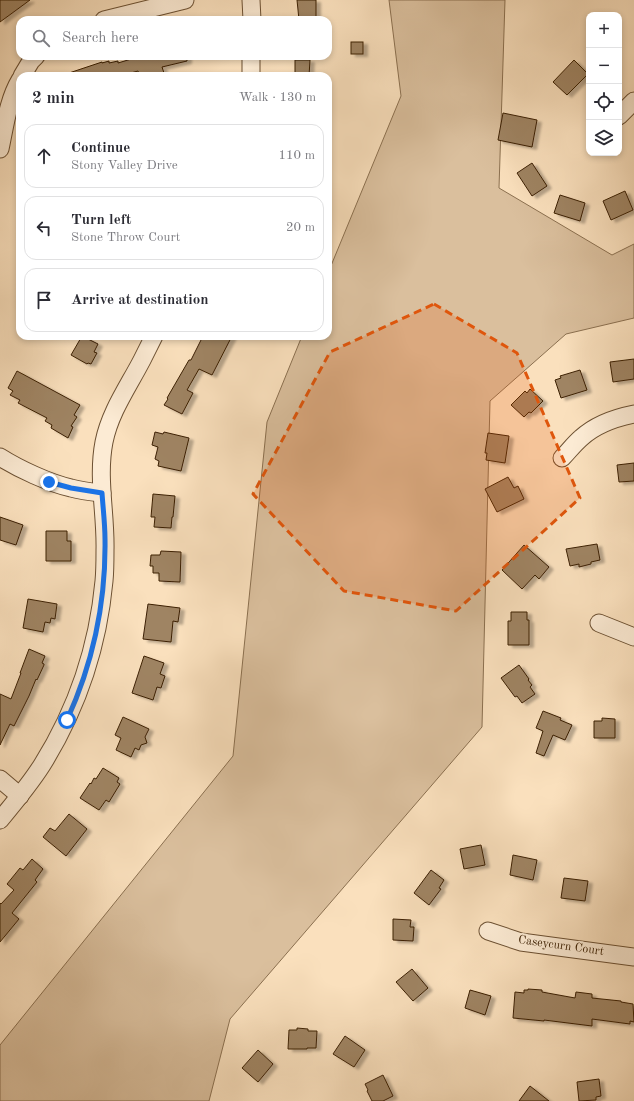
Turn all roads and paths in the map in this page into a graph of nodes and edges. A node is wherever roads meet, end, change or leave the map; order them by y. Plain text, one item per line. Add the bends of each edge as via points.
1 (185, 0) edge
2 (251, 0) edge
3 (120, 16) edge
4 (252, 16) edge
5 (32, 60) edge
6 (251, 60) edge
7 (24, 72) edge
8 (251, 72) edge
9 (16, 86) edge
10 (634, 101) edge
11 (622, 113) edge
12 (0, 149) edge
13 (152, 340) edge
14 (634, 414) edge
15 (0, 457) edge
16 (562, 458) dead end
17 (102, 493) junction
18 (599, 623) dead end
19 (634, 637) edge
20 (0, 779) edge
21 (20, 796) junction
22 (0, 820) edge
23 (488, 931) dead end
24 (634, 957) edge

1 - 3 street
2 - 4 street
5 - 7 street
6 - 8 street
9 - 12 street
10 - 11 street
13 - 17 street via 115,408 110,423 104,442 101,468
14 - 16 street via 618,417 591,429
15 - 17 street via 49,482
17 - 21 street via 104,580 90,660 77,699 62,730 42,766
18 - 19 street
20 - 21 street
21 - 22 street
23 - 24 street, Caseycurn Court via 521,942

